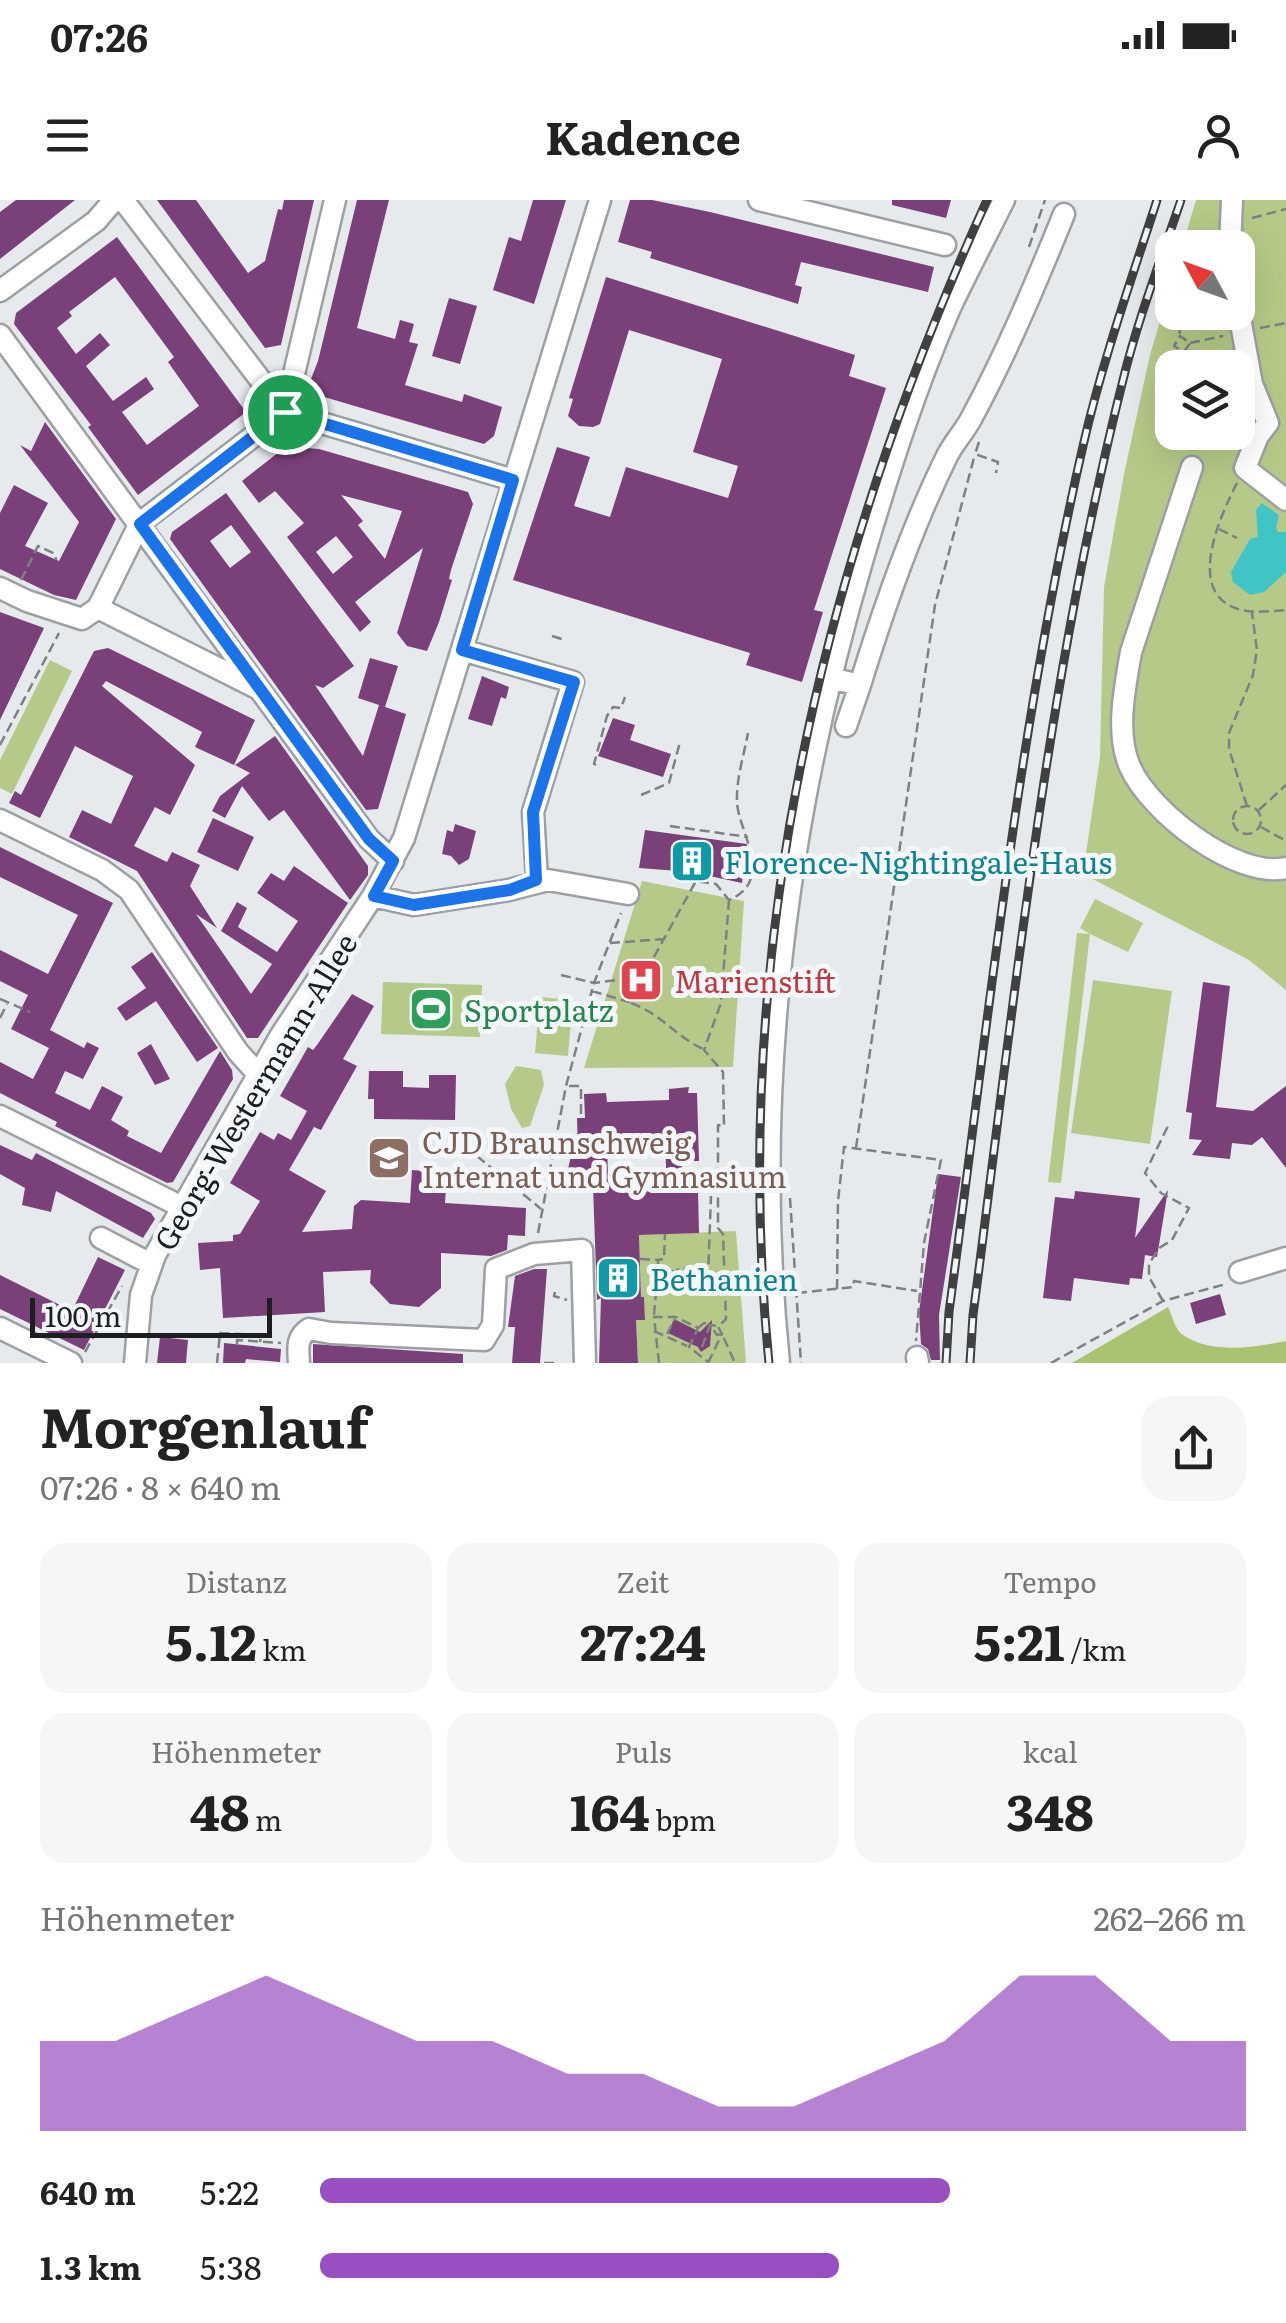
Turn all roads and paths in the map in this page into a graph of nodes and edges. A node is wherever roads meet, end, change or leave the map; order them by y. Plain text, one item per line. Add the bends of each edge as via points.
1 (114, 200) edge
2 (123, 200) edge
3 (335, 200) edge
4 (600, 200) edge
5 (760, 200) edge
6 (1004, 200) edge
7 (1232, 200) edge
8 (1286, 209) edge
9 (1064, 214) dead end
10 (1230, 224) junction
11 (1230, 230) edge
12 (945, 245) dead end
13 (0, 291) edge
14 (1286, 323) edge
15 (1180, 330) edge
16 (1242, 332) junction
17 (0, 335) edge
18 (1180, 336) junction
19 (1190, 343) junction
20 (1181, 350) edge
21 (1185, 350) edge
22 (285, 412) junction
23 (1277, 424) edge
24 (974, 454) dead end
25 (1192, 468) dead end
26 (1245, 468) junction
27 (513, 480) junction
28 (1286, 500) edge
29 (140, 524) junction
30 (1218, 528) junction
31 (1237, 538) dead end
32 (56, 560) dead end
33 (10, 584) edge
34 (98, 608) junction
35 (1286, 610) edge
36 (1252, 612) junction
37 (62, 628) dead end
38 (552, 636) dead end
39 (565, 640) dead end
40 (462, 650) junction
41 (830, 678) junction
42 (860, 685) junction
43 (258, 688) junction
44 (625, 697) dead end
45 (846, 726) dead end
46 (748, 733) dead end
47 (680, 742) dead end
48 (0, 746) edge
49 (596, 766) dead end
50 (1286, 785) edge
51 (641, 795) dead end
52 (1247, 806) junction
53 (1258, 812) junction
54 (0, 820) edge
55 (670, 826) dead end
56 (1260, 826) junction
57 (748, 836) junction
58 (1286, 841) edge
59 (393, 861) junction
60 (1286, 868) edge
61 (691, 872) dead end
62 (536, 880) junction
63 (691, 881) dead end
64 (628, 894) joint
65 (374, 896) junction
66 (729, 900) junction
67 (666, 939) junction
68 (610, 944) junction
69 (561, 975) dead end
70 (594, 983) junction
71 (637, 985) junction
72 (592, 991) junction
73 (0, 1000) edge
74 (629, 1002) junction
75 (7, 1003) junction
76 (30, 1012) dead end
77 (0, 1018) edge
78 (704, 1050) junction
79 (258, 1074) junction
80 (566, 1086) junction
81 (584, 1114) dead end
82 (0, 1116) edge
83 (1168, 1126) dead end
84 (856, 1148) junction
85 (476, 1156) dead end
86 (790, 1194) dead end
87 (711, 1196) dead end
88 (182, 1208) junction
89 (543, 1209) junction
90 (665, 1234) dead end
91 (100, 1238) dead end
92 (534, 1254) junction
93 (1286, 1258) edge
94 (640, 1260) dead end
95 (658, 1260) junction
96 (150, 1264) junction
97 (658, 1267) junction
98 (675, 1272) junction
99 (692, 1276) junction
100 (1236, 1278) joint
101 (122, 1286) dead end
102 (836, 1289) junction
103 (919, 1291) junction
104 (796, 1293) junction
105 (1163, 1300) junction
106 (654, 1317) junction
107 (676, 1317) junction
108 (718, 1327) junction
109 (0, 1328) edge
110 (698, 1328) junction
111 (654, 1331) junction
112 (722, 1334) junction
113 (667, 1335) junction
114 (260, 1342) junction
115 (267, 1342) junction
116 (237, 1344) dead end
117 (689, 1347) junction
118 (702, 1347) dead end
119 (266, 1348) dead end
120 (298, 1353) edge
121 (78, 1358) edge
122 (918, 1360) edge
123 (135, 1363) edge
124 (217, 1363) edge
125 (544, 1363) edge
126 (559, 1363) edge
127 (585, 1363) edge
128 (659, 1363) edge
129 (708, 1363) edge
130 (735, 1363) edge
131 (779, 1363) edge
132 (801, 1363) edge
133 (1051, 1363) edge

1 - 13 street via 96,221
2 - 22 street
3 - 22 street
4 - 27 street, Georg-Westermann-Allee
5 - 12 street
6 - 41 street via 910,413
7 - 10 street
8 - 10 path
9 - 42 street via 1028,302 918,521
10 - 11 street
14 - 16 path
15 - 18 path
16 - 19 path
16 - 23 street via 1252,384
17 - 29 street
18 - 19 path
18 - 20 path via 1174,346
19 - 21 path
22 - 27 street
22 - 29 street
23 - 26 street via 1258,436
24 - 84 path via 935,605
25 - 60 street via 1131,652 1124,746 1145,789 1212,849 1250,866
26 - 28 street
26 - 30 path
27 - 40 street, Georg-Westermann-Allee
29 - 34 street
29 - 43 street
30 - 31 path
30 - 36 path via 1208,571 1213,591 1222,602
32 - 33 path via 38,546
33 - 34 street via 27,601 82,619
34 - 43 street
35 - 36 path
36 - 52 path via 1253,675 1230,734
37 - 48 path
38 - 39 path
40 - 59 street, Georg-Westermann-Allee via 417,804
40 - 62 street via 574,682 533,812
41 - 42 street
41 - 131 street via 790,868 768,1106 770,1272
42 - 45 street
43 - 59 street via 369,839
44 - 49 path via 607,716
46 - 57 path via 736,797
47 - 51 path via 669,783
50 - 53 path
52 - 53 path
52 - 56 path via 1237,810 1234,826 1247,834
53 - 56 path
54 - 79 street via 129,890
55 - 57 path
56 - 58 path
57 - 66 path via 752,868 739,896
59 - 65 street, Georg-Westermann-Allee
61 - 63 path
62 - 64 street
62 - 65 street via 414,905
64 - 68 path
65 - 79 street, Georg-Westermann-Allee
66 - 67 path via 716,884 696,881
66 - 78 path via 721,1003
67 - 68 path
67 - 71 path
68 - 70 path
69 - 70 path
70 - 71 path
70 - 72 path
71 - 74 path
72 - 74 path
72 - 80 path
73 - 75 path
74 - 78 path via 653,1011
75 - 76 path
75 - 77 path
78 - 108 path via 723,1072 718,1228 726,1320
79 - 88 street, Georg-Westermann-Allee
80 - 81 path via 582,1086
80 - 89 path
82 - 88 street
83 - 105 path via 1145,1173 1160,1193 1188,1208 1172,1240 1149,1264
84 - 102 path via 844,1147
84 - 103 path via 940,1160
85 - 89 path
86 - 104 path
87 - 99 path via 708,1278
88 - 96 street, Georg-Westermann-Allee
89 - 92 path
90 - 95 path via 664,1259
91 - 96 street
92 - 120 street via 496,1269 493,1325 484,1340 309,1329
92 - 127 street via 582,1250
93 - 100 street
94 - 95 path
95 - 97 path
96 - 123 street, Georg-Westermann-Allee
97 - 98 path
97 - 106 path
98 - 99 path via 686,1268
98 - 99 path via 679,1286
100 - 105 path
101 - 121 path
102 - 103 path via 853,1288 854,1280
102 - 104 path
103 - 122 path
104 - 132 path
105 - 133 path
106 - 107 path
106 - 111 path
107 - 110 path
107 - 113 path
108 - 110 path via 712,1322
108 - 112 path
109 - 121 street
110 - 117 path
111 - 113 path
111 - 128 path
112 - 118 path via 710,1325
112 - 129 path
112 - 130 path
113 - 117 path
114 - 115 path
114 - 116 path
114 - 124 path via 261,1335 220,1333
115 - 119 path
115 - 120 path
117 - 129 path
125 - 126 path

